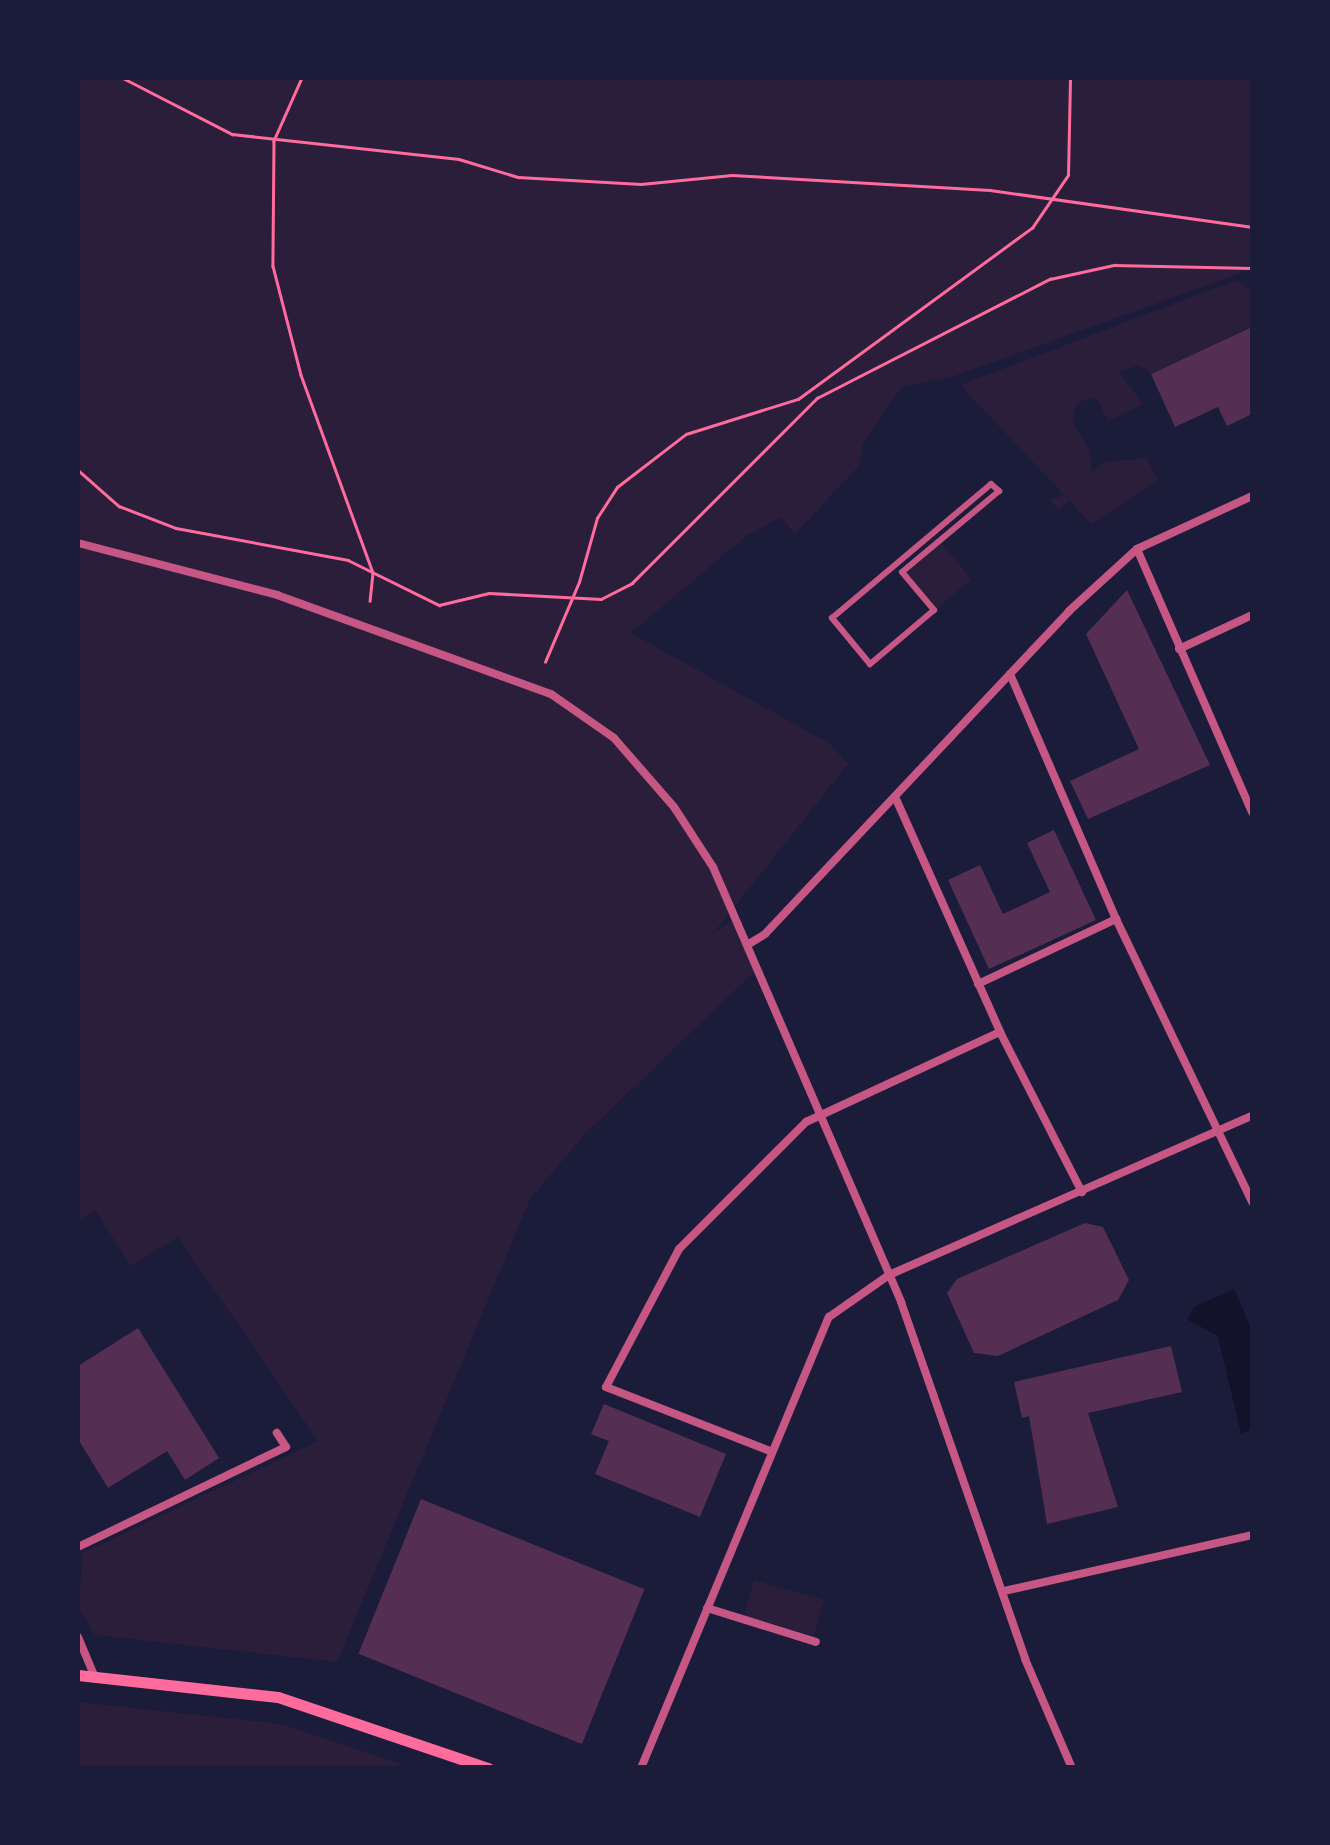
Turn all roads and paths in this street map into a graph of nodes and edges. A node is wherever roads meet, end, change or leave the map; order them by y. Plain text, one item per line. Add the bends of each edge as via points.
1 (123, 78) edge
2 (302, 78) edge
3 (1070, 78) edge
4 (274, 141) junction
5 (1054, 198) junction
6 (1252, 228) edge
7 (1252, 268) edge
8 (78, 470) edge
9 (991, 484) joint
10 (1252, 496) edge
11 (78, 542) edge
12 (1137, 549) junction
13 (372, 573) junction
14 (574, 596) junction
15 (370, 601) dead end
16 (1252, 615) edge
17 (1179, 649) junction
18 (546, 662) dead end
19 (1010, 674) junction
20 (896, 799) junction
21 (1252, 812) edge
22 (1116, 920) junction
23 (748, 945) junction
24 (978, 984) junction
25 (1000, 1032) junction
26 (821, 1115) junction
27 (1252, 1116) edge
28 (1216, 1132) junction
29 (1082, 1192) junction
30 (1252, 1202) edge
31 (890, 1275) junction
32 (277, 1433) dead end
33 (770, 1450) junction
34 (1252, 1535) edge
35 (78, 1547) edge
36 (1004, 1592) junction
37 (707, 1608) junction
38 (78, 1637) edge
39 (816, 1642) dead end
40 (78, 1675) edge
41 (94, 1675) junction
42 (488, 1768) edge
43 (641, 1768) edge
44 (1072, 1768) edge

1 - 4 path via 208,124
2 - 4 path
3 - 5 path via 1073,152
4 - 5 path via 459,160 518,177 641,184 732,175
4 - 13 path via 273,266 302,376
5 - 6 path
5 - 14 path via 1032,228 798,399 686,434 617,486 597,518
7 - 14 path via 1114,265 1050,280 817,398 632,583 601,599
8 - 13 path via 119,506 176,528 348,560
9 - 9 street via 999,491 902,572 934,610 870,664 832,618
10 - 12 street
11 - 23 street via 277,595 551,694 614,738 674,807 713,867
12 - 17 street
12 - 19 street
13 - 14 path via 439,604 489,593
13 - 15 path
14 - 18 path
16 - 17 street
17 - 21 street
19 - 20 street
19 - 22 street
20 - 23 street
20 - 24 street
22 - 24 street
22 - 28 street
23 - 26 street
24 - 25 street
25 - 26 street
25 - 29 street
26 - 31 street
26 - 33 street via 712,1210 679,1249 606,1387
27 - 28 street
28 - 29 street
28 - 30 street
29 - 31 street
31 - 33 street via 844,1304 819,1332
31 - 36 street
32 - 35 street via 286,1447
33 - 37 street
34 - 36 street
36 - 44 street
37 - 39 street
37 - 43 street
38 - 41 street
40 - 41 main road
41 - 42 main road via 278,1698

